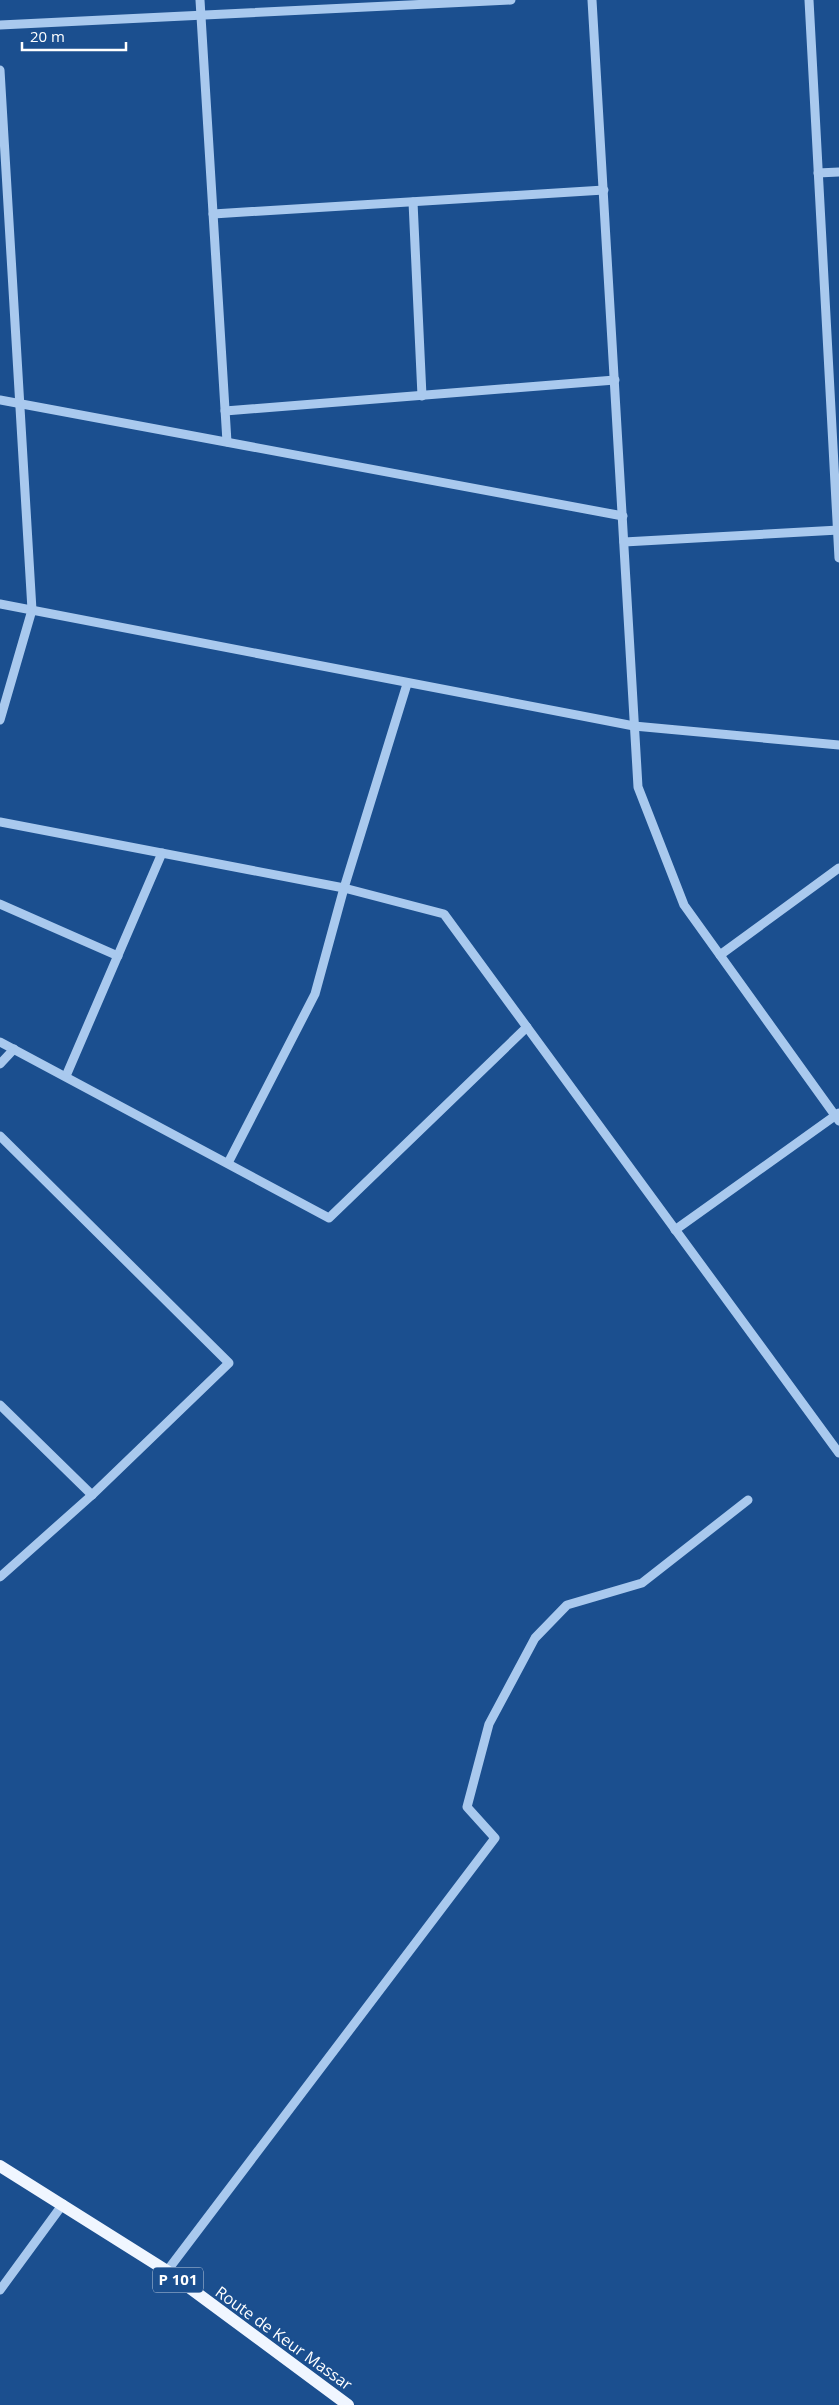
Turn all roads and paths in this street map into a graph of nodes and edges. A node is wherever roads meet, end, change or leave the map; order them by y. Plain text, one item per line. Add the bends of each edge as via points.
1 (200, 0) edge
2 (511, 0) edge
3 (592, 0) edge
4 (810, 0) edge
5 (202, 16) junction
6 (0, 26) edge
7 (0, 70) edge
8 (839, 172) edge
9 (818, 173) junction
10 (604, 190) junction
11 (413, 202) junction
12 (213, 214) junction
13 (615, 380) junction
14 (422, 396) junction
15 (0, 400) edge
16 (18, 403) junction
17 (225, 411) junction
18 (227, 442) junction
19 (622, 516) junction
20 (838, 530) edge
21 (624, 542) junction
22 (839, 558) edge
23 (0, 604) edge
24 (32, 610) junction
25 (407, 684) junction
26 (0, 720) edge
27 (634, 726) junction
28 (839, 745) edge
29 (0, 822) edge
30 (162, 853) junction
31 (839, 868) edge
32 (344, 888) junction
33 (0, 904) edge
34 (720, 955) junction
35 (118, 956) junction
36 (527, 1027) junction
37 (0, 1042) edge
38 (14, 1049) junction
39 (0, 1064) edge
40 (66, 1076) junction
41 (838, 1116) edge
42 (0, 1136) edge
43 (228, 1163) junction
44 (675, 1230) junction
45 (0, 1405) edge
46 (839, 1454) edge
47 (92, 1495) junction
48 (748, 1500) dead end
49 (0, 1577) edge
50 (0, 2166) edge
51 (63, 2204) junction
52 (167, 2271) junction
53 (0, 2290) edge
54 (348, 2405) edge

1 - 5 street
2 - 5 street
3 - 10 street
4 - 9 street
5 - 6 street
5 - 12 street
7 - 16 street
8 - 9 street
9 - 20 street
10 - 11 street
10 - 13 street
11 - 12 street
11 - 14 street
12 - 17 street
13 - 14 street
13 - 19 street
14 - 17 street
15 - 16 street
16 - 18 street
16 - 24 street
17 - 18 street
18 - 19 street
19 - 21 street
20 - 21 street
20 - 22 street
21 - 27 street
23 - 24 street
24 - 25 street
24 - 26 street
25 - 27 street
25 - 32 street
27 - 28 street
27 - 34 street via 638,787 684,905
29 - 30 street
30 - 32 street
30 - 35 street
31 - 34 street
32 - 36 street via 444,914
32 - 43 street via 316,994
33 - 35 street
34 - 41 street
35 - 40 street
36 - 43 street via 329,1218
36 - 44 street
37 - 38 street
38 - 39 street
38 - 40 street
40 - 43 street
41 - 44 street
42 - 47 street via 229,1363
44 - 46 street
45 - 47 street
47 - 49 street
48 - 52 street via 642,1583 567,1605 535,1638 489,1724 467,1807 495,1838
50 - 51 main road, Route de Keur Massar / P 101
51 - 52 main road, Route de Keur Massar / P 101
51 - 53 street
52 - 54 main road, Route de Keur Massar / P 101

